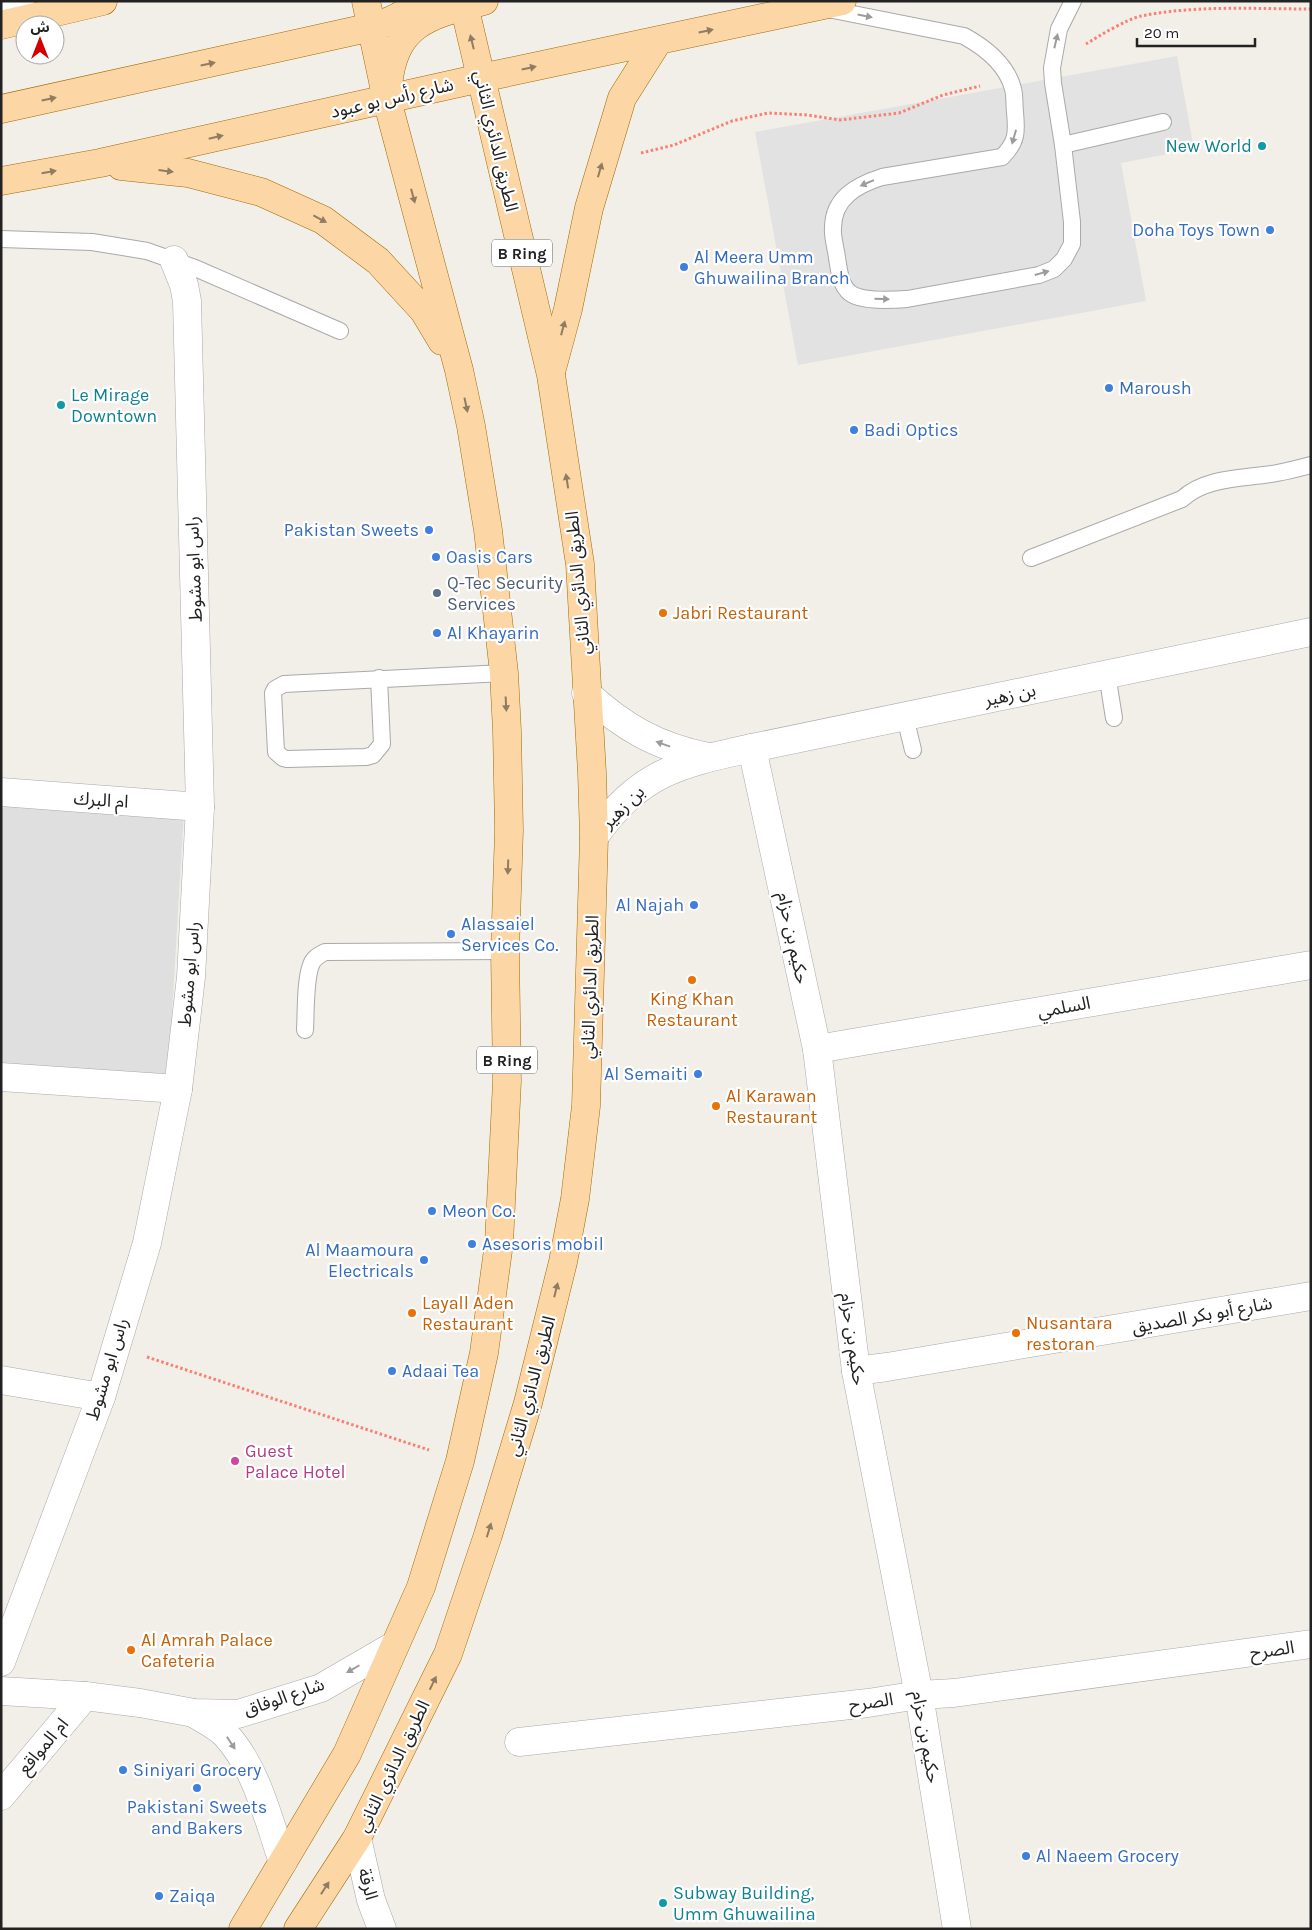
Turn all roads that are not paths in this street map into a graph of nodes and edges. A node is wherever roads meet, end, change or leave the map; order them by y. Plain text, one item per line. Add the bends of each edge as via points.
1 (103, 1) edge
2 (366, 1) edge
3 (420, 1) edge
4 (1073, 1) edge
5 (470, 3) edge
6 (829, 4) edge
7 (1, 6) edge
8 (28, 15) edge
9 (49, 15) edge
10 (15, 22) edge
11 (1, 25) edge
12 (372, 27) junction
13 (658, 41) junction
14 (481, 78) junction
15 (387, 100) junction
16 (1, 109) edge
17 (1163, 122) dead end
18 (1063, 145) junction
19 (100, 163) junction
20 (1, 181) edge
21 (1, 239) edge
22 (174, 260) junction
23 (340, 331) dead end
24 (459, 370) junction
25 (551, 375) junction
26 (1311, 466) edge
27 (1031, 558) dead end
28 (1311, 632) edge
29 (504, 672) junction
30 (1107, 674) junction
31 (379, 678) junction
32 (586, 693) junction
33 (906, 717) junction
34 (1114, 718) dead end
35 (752, 748) junction
36 (913, 750) dead end
37 (710, 757) junction
38 (1, 792) edge
39 (200, 807) junction
40 (594, 837) junction
41 (505, 951) junction
42 (1311, 965) edge
43 (305, 1030) dead end
44 (817, 1049) junction
45 (1, 1077) edge
46 (178, 1089) junction
47 (1311, 1296) edge
48 (856, 1371) junction
49 (1, 1380) edge
50 (101, 1397) junction
51 (1311, 1644) edge
52 (395, 1645) junction
53 (1, 1662) edge
54 (1, 1691) edge
55 (918, 1695) junction
56 (85, 1696) junction
57 (194, 1713) junction
58 (519, 1742) dead end
59 (1, 1796) edge
60 (357, 1838) junction
61 (283, 1862) junction
62 (243, 1929) edge
63 (298, 1929) edge
64 (382, 1929) edge
65 (958, 1929) edge

1 - 9 main road
2 - 12 main road, B Ring
3 - 12 main road via 399,17
18 -> 4 lane via 1052,68 1059,29
14 -> 5 main road, الطريق الدائري الثاني / B Ring
5 - 15 main road via 428,18 411,29 392,61
13 -> 6 main road, شارع رأس بو عبود
6 -> 18 lane via 964,36 983,47 1009,78 1017,131 1011,147 1002,157 882,177 846,194 836,209 832,228 841,279 850,293 869,299 907,299 1039,275 1054,269 1072,244
7 - 8 street
10 - 11 main road
12 - 15 main road, B Ring
16 -> 12 main road
14 -> 13 main road, شارع رأس بو عبود
25 -> 13 main road via 589,208 622,98
14 - 15 main road, شارع رأس بو عبود
14 - 25 main road, الطريق الدائري الثاني / B Ring
19 -> 15 main road, شارع رأس بو عبود
15 -> 24 main road, B Ring
17 - 18 lane
20 -> 19 main road, شارع رأس بو عبود
19 -> 24 main road via 188,174 252,189 323,220 378,261 424,311
21 - 22 lane via 111,244
22 - 23 lane
22 - 39 street, راس ابو مشوط via 187,301
24 -> 29 main road, B Ring via 480,476
32 -> 25 main road, الطريق الدائري الثاني / B Ring via 580,564
26 - 27 lane via 1205,485 1191,490 1182,499
28 - 30 street, بن زهير
29 - 31 lane
29 -> 41 main road, B Ring via 509,830
30 - 33 street, بن زهير
30 - 34 lane
31 - 31 lane via 279,686 273,699 276,752 287,759 373,755 382,744
37 -> 32 street, بن زهير via 682,752 630,729
32 - 40 main road, الطريق الدائري الثاني / B Ring
33 - 35 street, بن زهير
33 - 36 lane
35 - 37 street, بن زهير
35 - 44 street, حكيم بن حزام
37 - 40 street, بن زهير via 672,769 632,793
38 - 39 street, ام البرك
39 - 46 street, راس ابو مشوط via 191,976
60 -> 40 main road, الطريق الدائري الثاني / B Ring via 448,1654 528,1403 563,1262 575,1199 586,1106
41 - 43 lane via 325,952 311,964
41 - 52 main road, B Ring via 508,1081 499,1243 484,1353 460,1461 422,1586
42 - 44 street, السلمي
44 - 48 street, حكيم بن حزام
45 - 46 street
46 - 50 street, راس ابو مشوط via 147,1243
47 - 48 street, شارع أبو بكر الصديق
48 - 55 street, حكيم بن حزام
49 - 50 street
50 - 53 street, راس ابو مشوط
51 - 55 street, الصرح via 963,1692
52 -> 57 street, شارع الوفاق via 321,1688 238,1714
52 - 61 main road, B Ring via 347,1754
54 - 56 street, شارع الوفاق
55 - 58 street, الصرح
55 - 65 street, حكيم بن حزام
56 - 57 street, شارع الوفاق
56 - 59 street, ام المواقع
57 -> 61 street, شارع الوفاق via 225,1734 244,1762 261,1796
63 -> 60 main road, الطريق الدائري الثاني / B Ring
60 - 64 street, الرقة via 371,1900
61 - 62 main road, B Ring

